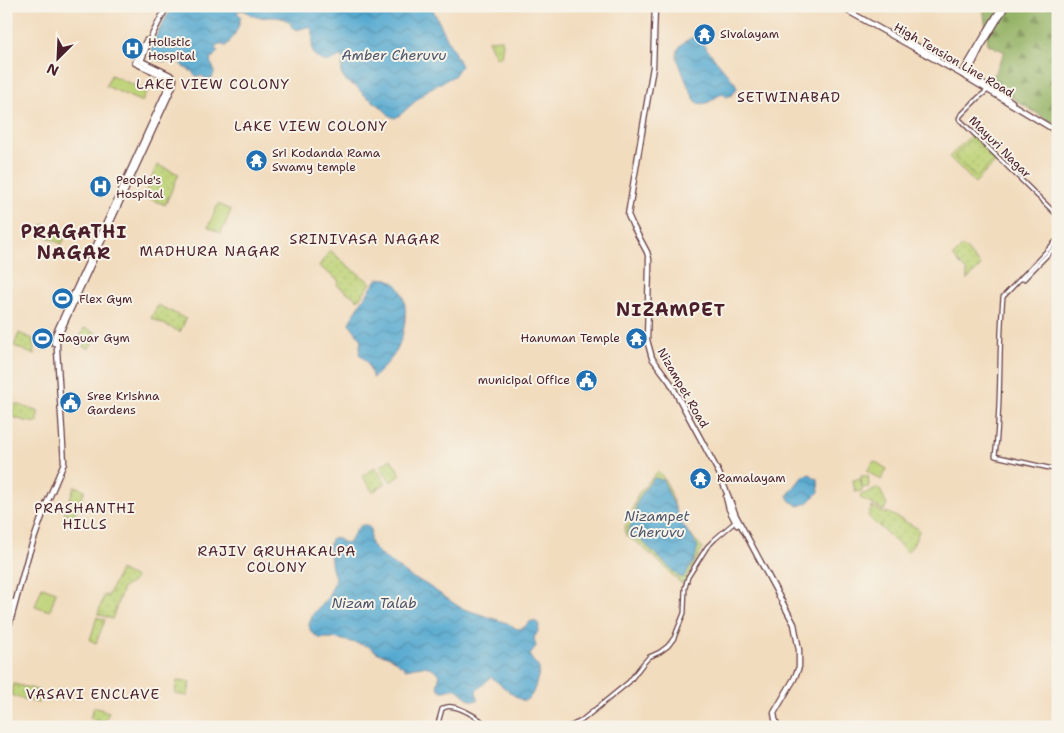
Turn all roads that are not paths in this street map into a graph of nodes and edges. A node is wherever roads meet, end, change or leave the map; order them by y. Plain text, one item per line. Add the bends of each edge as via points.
1 (165, 6) edge
2 (654, 6) edge
3 (839, 6) edge
4 (844, 6) edge
5 (1002, 6) edge
6 (1006, 6) edge
7 (139, 61) junction
8 (963, 74) junction
9 (989, 89) junction
10 (1058, 131) edge
11 (1058, 216) edge
12 (1058, 239) edge
13 (1058, 244) edge
14 (1021, 279) junction
15 (1058, 470) edge
16 (730, 506) junction
17 (735, 522) junction
18 (6, 628) edge
19 (6, 637) edge
20 (437, 727) edge
21 (488, 727) edge
22 (568, 727) edge
23 (776, 727) edge

1 - 7 main road
2 - 16 main road, Nizampet Road via 652,66 628,214 649,256 647,340 650,355 670,382 719,473
3 - 8 main road, High Tension Line Road
4 - 8 main road
5 - 8 main road
6 - 9 main road via 967,74
7 - 18 main road via 168,78 170,83 55,336 62,460 26,556
7 - 19 main road via 170,75 174,79 173,86 57,340 64,463 31,547
8 - 9 main road, High Tension Line Road
9 - 10 main road, High Tension Line Road
9 - 11 street, Mayuri Nagar via 959,116 960,120
12 - 14 street
13 - 14 street
14 - 15 street via 1003,297 995,456
16 - 17 main road, Nizampet Road
16 - 23 main road, Nizampet Road via 791,618 797,636 799,667 774,713
17 - 22 street via 707,547 688,578 684,612 668,646 649,657 629,682
17 - 23 main road, Nizampet Road via 791,623 795,641 796,667 773,709
20 - 21 street via 442,709 454,707 480,719

